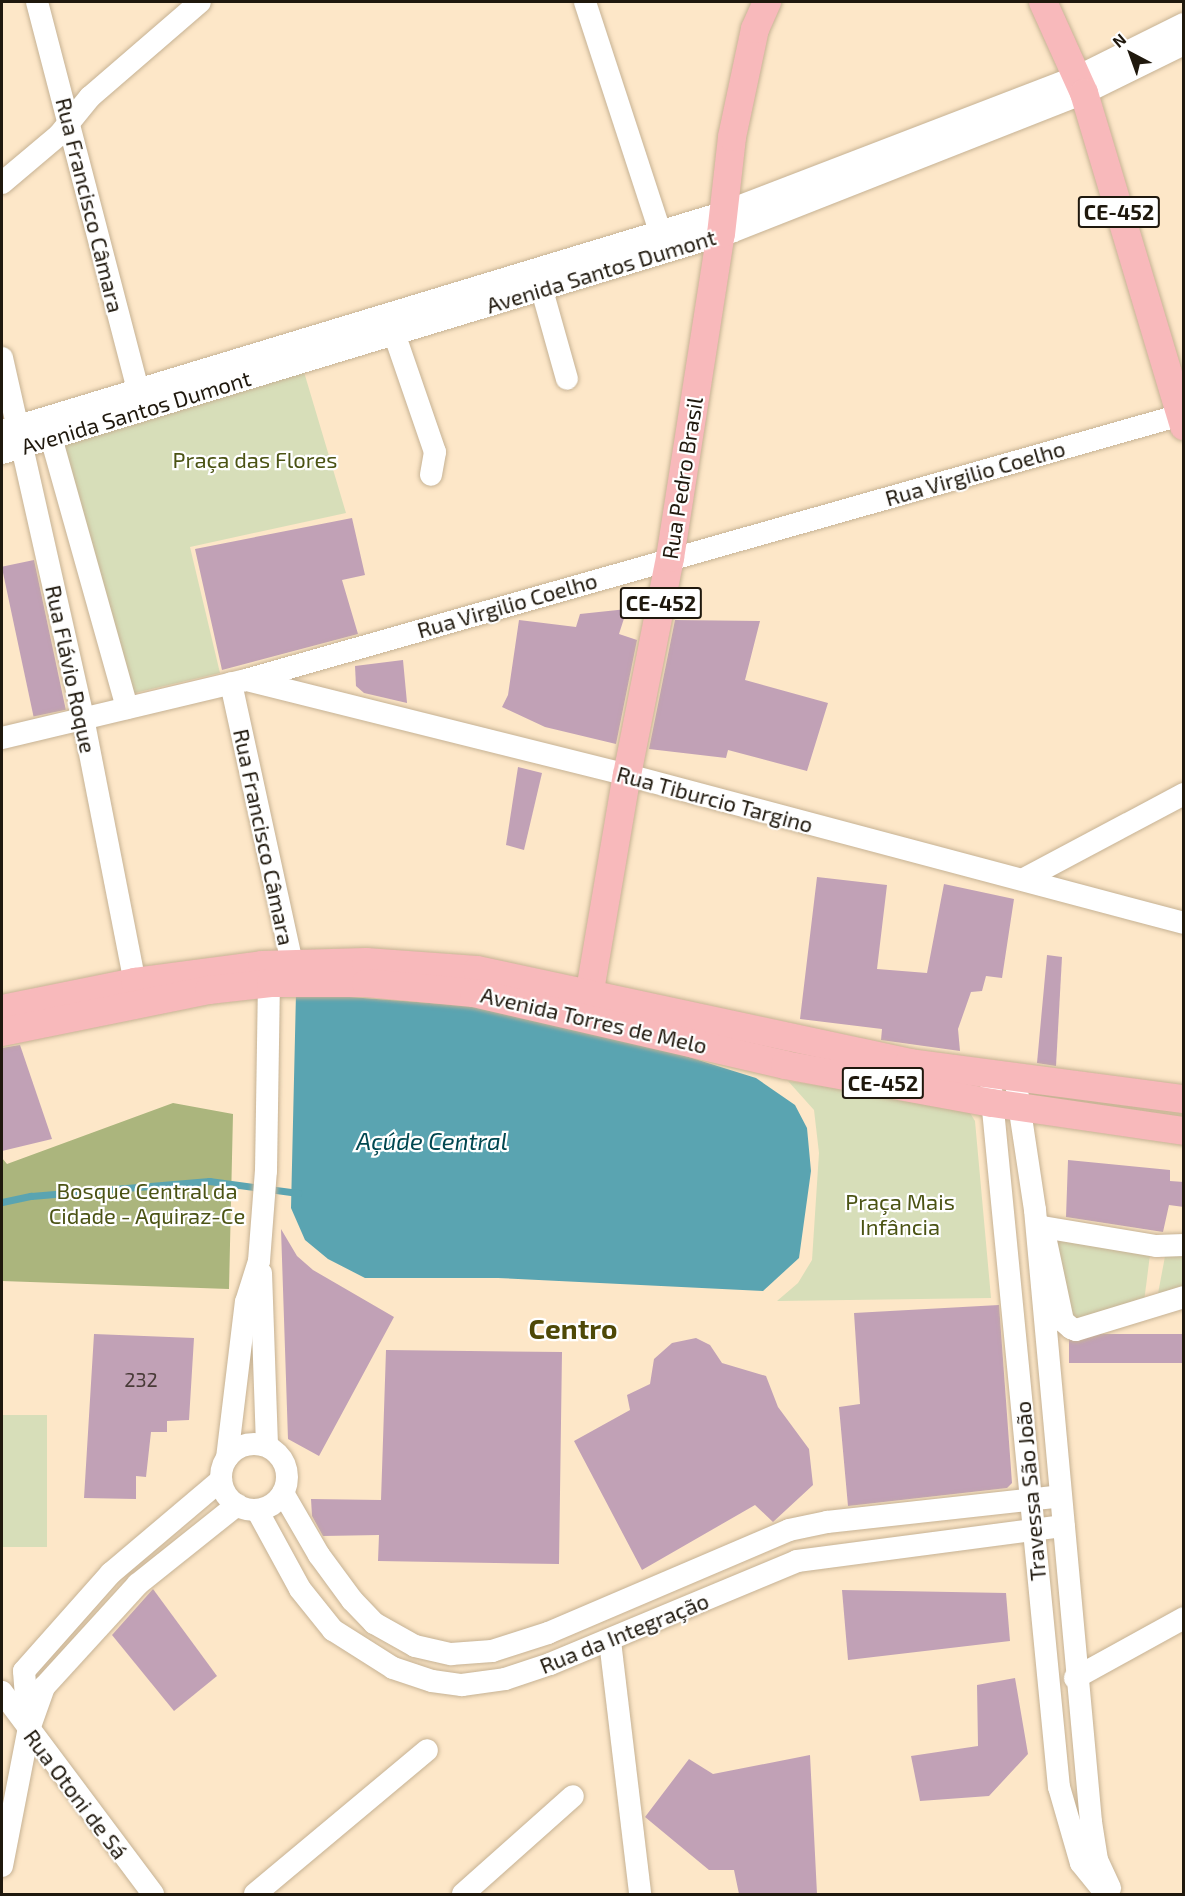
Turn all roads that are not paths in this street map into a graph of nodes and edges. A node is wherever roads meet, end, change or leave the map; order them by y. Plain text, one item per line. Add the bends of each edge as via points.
1 (37, 2) edge
2 (200, 2) edge
3 (585, 2) edge
4 (767, 2) edge
5 (1043, 2) edge
6 (1184, 24) edge
7 (1184, 44) edge
8 (1081, 85) junction
9 (70, 124) junction
10 (2, 183) edge
11 (722, 224) junction
12 (660, 231) junction
13 (542, 290) junction
14 (394, 333) junction
15 (2, 358) edge
16 (567, 379) dead end
17 (140, 399) junction
18 (1182, 418) edge
19 (48, 428) junction
20 (10, 439) edge
21 (431, 475) dead end
22 (670, 558) junction
23 (238, 682) junction
24 (126, 708) junction
25 (83, 718) junction
26 (2, 738) edge
27 (627, 775) junction
28 (1184, 794) edge
29 (1024, 879) junction
30 (1184, 923) edge
31 (280, 973) junction
32 (135, 982) junction
33 (588, 1004) junction
34 (2, 1010) edge
35 (2, 1032) edge
36 (1004, 1090) junction
37 (1184, 1099) edge
38 (1184, 1131) edge
39 (1184, 1245) edge
40 (259, 1261) junction
41 (1184, 1297) edge
42 (267, 1446) junction
43 (224, 1469) junction
44 (283, 1493) junction
45 (1062, 1496) junction
46 (1031, 1498) junction
47 (247, 1508) junction
48 (1064, 1526) junction
49 (1034, 1529) junction
50 (1184, 1618) edge
51 (610, 1641) junction
52 (1075, 1678) junction
53 (2, 1692) edge
54 (28, 1732) junction
55 (427, 1750) dead end
56 (573, 1796) dead end
57 (2, 1866) edge
58 (153, 1894) edge
59 (255, 1894) edge
60 (463, 1894) edge
61 (640, 1894) edge
62 (1106, 1894) edge
63 (1113, 1894) edge

1 - 9 street, Rua Francisco Câmara
2 - 9 street via 90,97
3 - 12 street
4 - 11 main road, Rua Pedro Brasil / CE-452 via 755,29 742,80
5 - 8 main road, CE-452
6 - 8 street, Avenida Santos Dumont
7 - 8 street, Avenida Santos Dumont
8 - 11 street, Avenida Santos Dumont
8 - 18 main road, CE-452
9 - 10 street
9 - 17 street, Rua Francisco Câmara
11 - 12 street, Avenida Santos Dumont
11 - 13 street, Avenida Santos Dumont
11 - 22 main road, Rua Pedro Brasil / CE-452
12 - 17 street, Avenida Santos Dumont
13 - 14 street, Avenida Santos Dumont
13 - 16 street
14 - 17 street, Avenida Santos Dumont
14 - 21 street via 435,452
15 - 20 street, Rua Flávio Roque
17 - 19 street, Avenida Santos Dumont
18 - 22 street, Rua Virgilio Coelho
19 - 20 street, Avenida Santos Dumont
19 - 24 street, Rua Flávio Roque
20 - 25 street, Rua Flávio Roque
22 - 23 street, Rua Virgilio Coelho
22 - 27 main road, Rua Pedro Brasil / CE-452
23 - 24 street, Rua Virgilio Coelho
23 - 27 street, Rua Tiburcio Targino
23 - 31 street, Rua Francisco Câmara
24 - 25 street, Rua Virgilio Coelho
25 - 26 street, Rua Virgilio Coelho
25 - 32 street, Rua Flávio Roque
27 - 29 street, Rua Tiburcio Targino
27 - 33 main road, Rua Pedro Brasil / CE-452
28 - 29 street
29 - 30 street, Rua Tiburcio Targino
31 - 32 main road, Avenida Torres de Melo
31 - 33 main road, Avenida Torres de Melo via 366,962 477,970
31 - 35 main road, Avenida Torres de Melo
31 - 40 street, Rua Francisco Câmara
32 - 34 main road, Avenida Torres de Melo
33 - 36 main road, Avenida Torres de Melo via 803,1042
36 - 37 main road, Avenida Torres de Melo
36 - 38 main road, Avenida Torres de Melo
36 - 45 street, Travessa São João via 1035,1210 1052,1425
36 - 46 street, Travessa São João
39 - 41 street via 1156,1246 1043,1227 1063,1321 1071,1328 1076,1330
40 - 42 street
40 - 43 street via 246,1302
42 - 43 street via 245,1445
42 - 44 street via 284,1461 287,1472
43 - 47 street via 223,1490
43 - 54 street via 111,1573 24,1671
44 - 46 street, Rua da Integração via 319,1555 374,1623 415,1646 451,1654 492,1651 548,1633 789,1530
44 - 47 street via 267,1507
45 - 46 street, Rua da Integração
45 - 48 street, Travessa São João
46 - 49 street, Travessa São João
47 - 51 street, Rua da Integração via 333,1630 393,1668 432,1681 484,1682 550,1664
47 - 54 street via 116,1606 44,1687
48 - 49 street, Rua da Integração
48 - 52 street, Travessa São João
49 - 51 street, Rua da Integração via 796,1561
49 - 62 street, Travessa São João via 1065,1816 1081,1863
50 - 52 street
51 - 61 street
52 - 63 street, Travessa São João via 1094,1843
53 - 54 street, Rua Otoni de Sá
54 - 57 street
54 - 58 street, Rua Otoni de Sá
55 - 59 street
56 - 60 street

